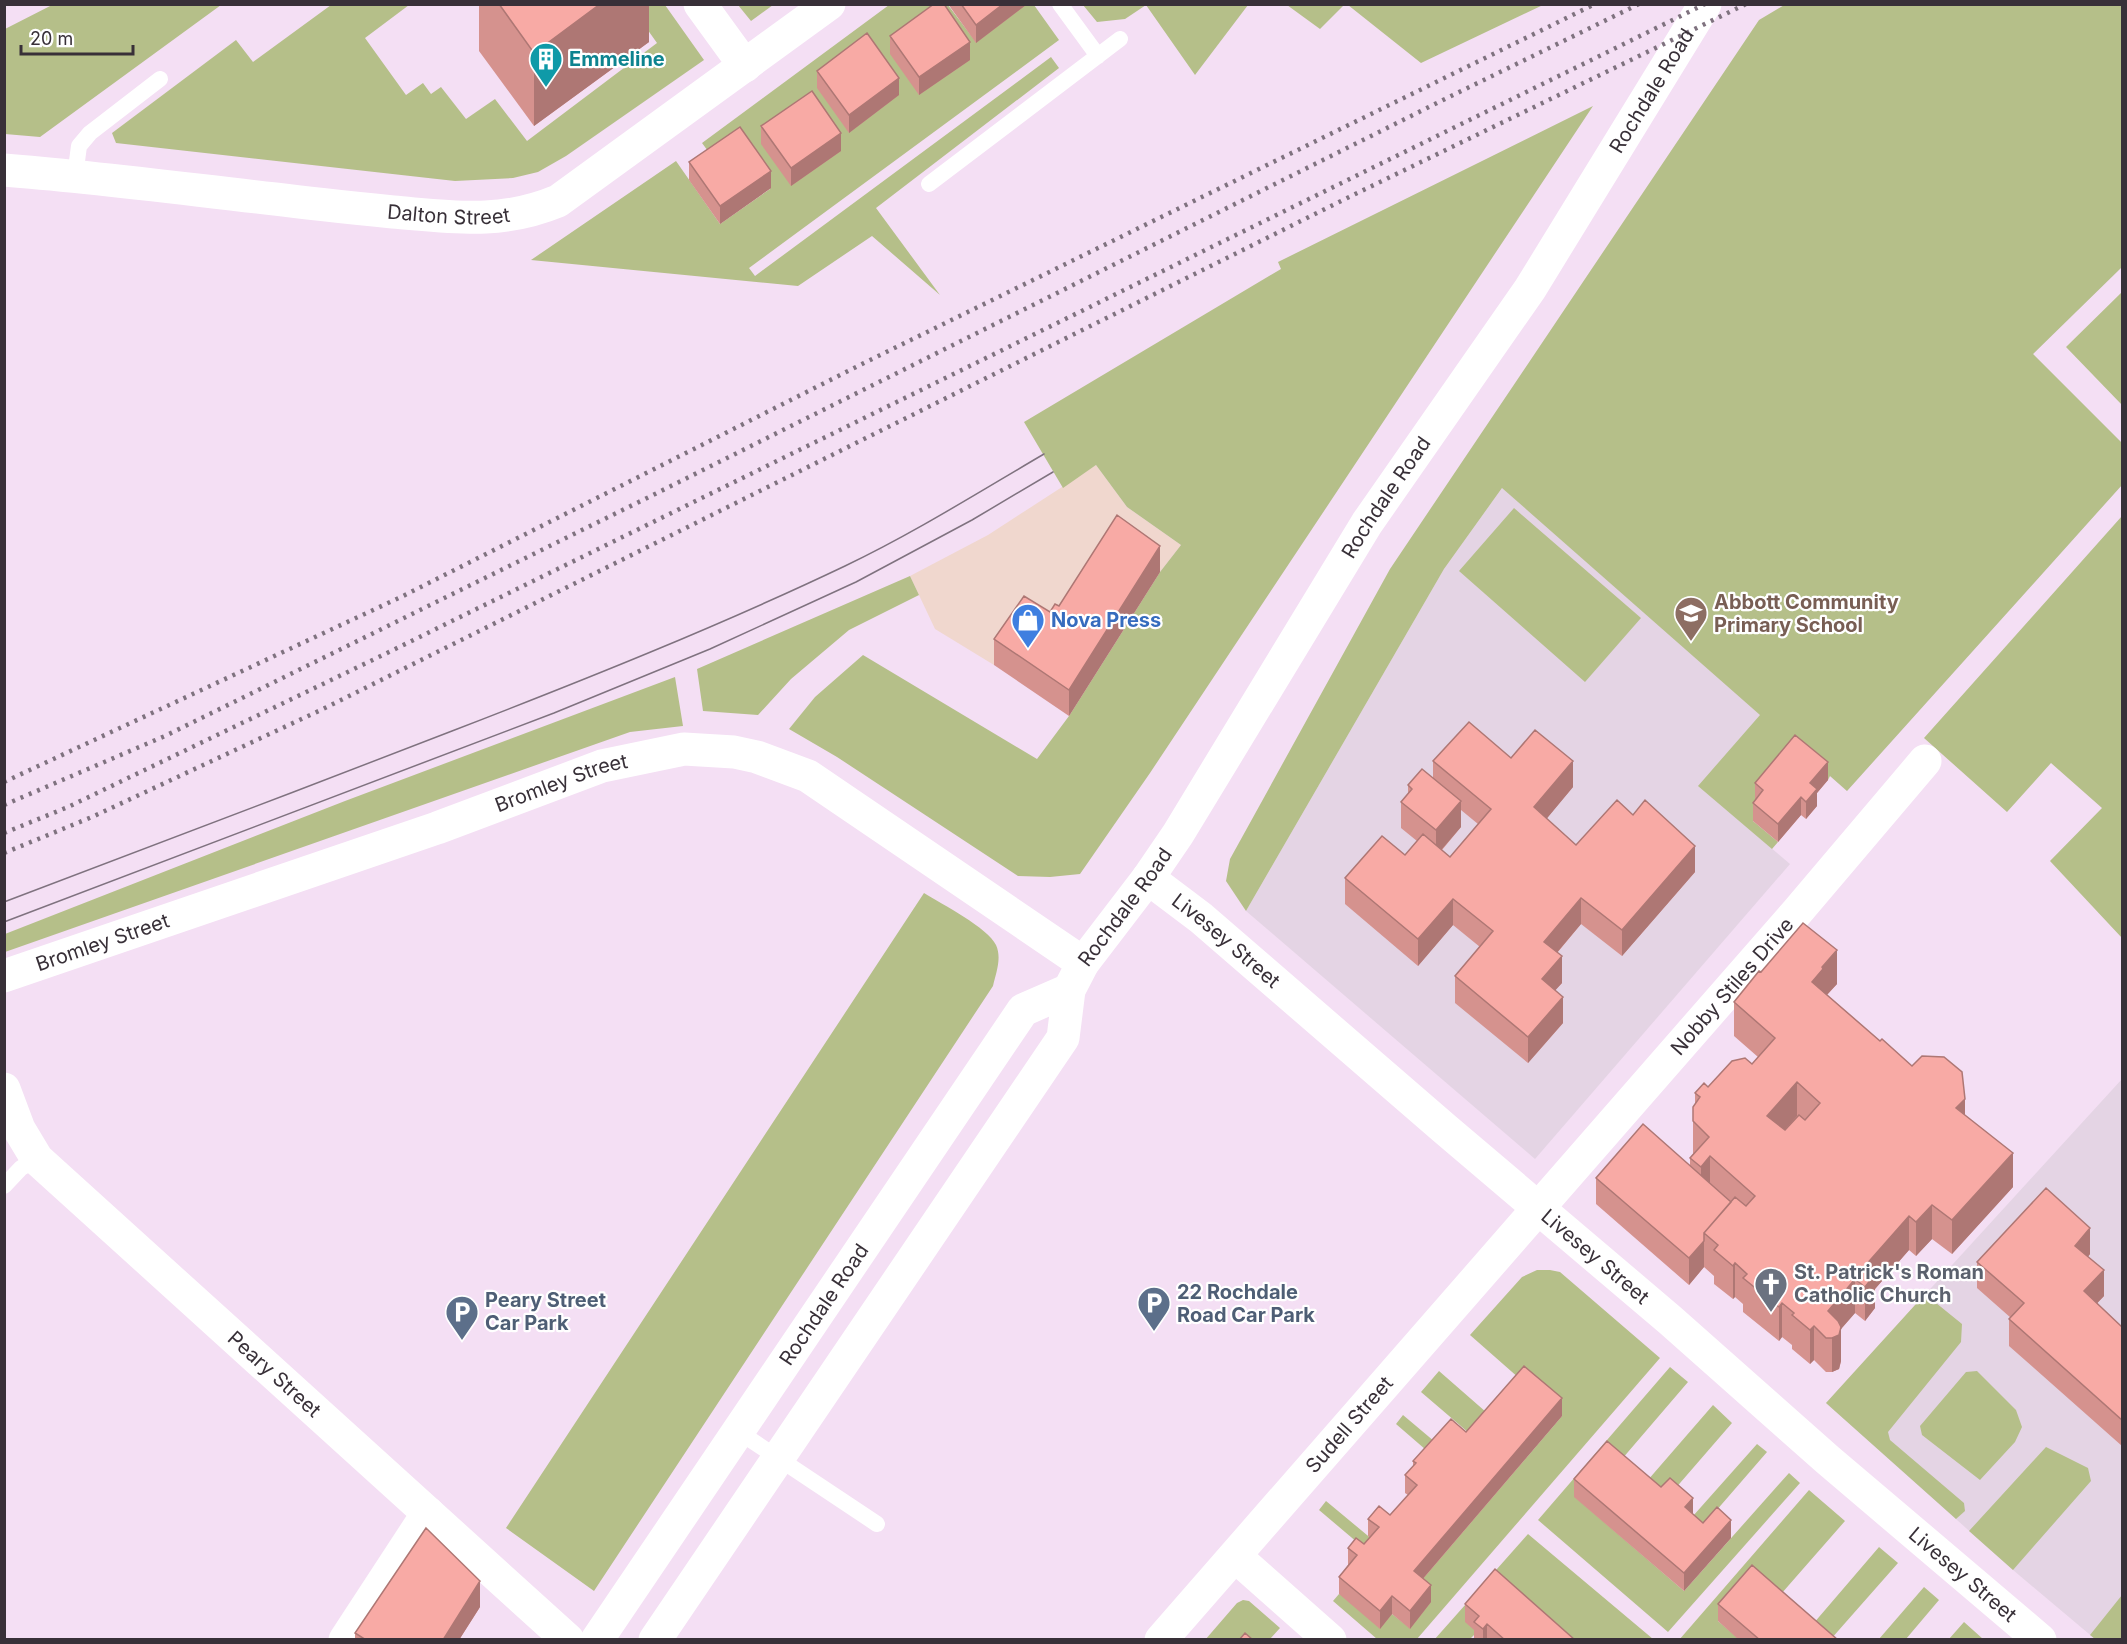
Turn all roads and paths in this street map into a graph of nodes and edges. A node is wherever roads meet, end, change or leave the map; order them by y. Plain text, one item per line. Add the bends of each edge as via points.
1 (700, 4) edge
2 (829, 4) edge
3 (1060, 4) edge
4 (1705, 4) edge
5 (1120, 39) dead end
6 (1098, 56) junction
7 (745, 66) junction
8 (160, 79) dead end
9 (4, 170) edge
10 (75, 176) junction
11 (929, 184) dead end
12 (1925, 761) dead end
13 (1148, 878) junction
14 (4, 976) edge
15 (1076, 976) junction
16 (4, 1089) edge
17 (37, 1159) junction
18 (4, 1186) edge
19 (1538, 1209) junction
20 (739, 1432) junction
21 (777, 1457) junction
22 (428, 1513) junction
23 (877, 1524) dead end
24 (1235, 1556) junction
25 (345, 1640) edge
26 (568, 1640) edge
27 (597, 1640) edge
28 (655, 1640) edge
29 (1161, 1640) edge
30 (1330, 1640) edge
31 (2040, 1640) edge

1 - 7 main road
2 - 7 main road, Dalton Street
3 - 6 lane
4 - 13 main road, Rochdale Road via 1530,289 1367,523
5 - 6 lane
6 - 11 lane
7 - 10 main road, Dalton Street via 558,201 494,218 323,205
8 - 10 lane via 90,132 79,146
9 - 10 main road, Dalton Street
12 - 19 main road, Nobby Stiles Drive
13 - 15 main road, Rochdale Road
13 - 19 main road, Livesey Street via 1201,918
14 - 15 main road, Bromley Street via 437,828 602,766 684,749 734,752 808,776
15 - 20 main road, Rochdale Road via 1023,1010
15 - 21 main road via 1063,1038
16 - 17 main road, Peary Street
17 - 18 lane via 21,1168
17 - 22 main road, Peary Street
19 - 24 main road, Sudell Street
19 - 31 main road, Livesey Street
20 - 21 lane
20 - 27 main road, Rochdale Road
21 - 23 lane
21 - 28 main road
22 - 25 main road
22 - 26 main road, Peary Street
24 - 29 main road, Sudell Street
24 - 30 main road

